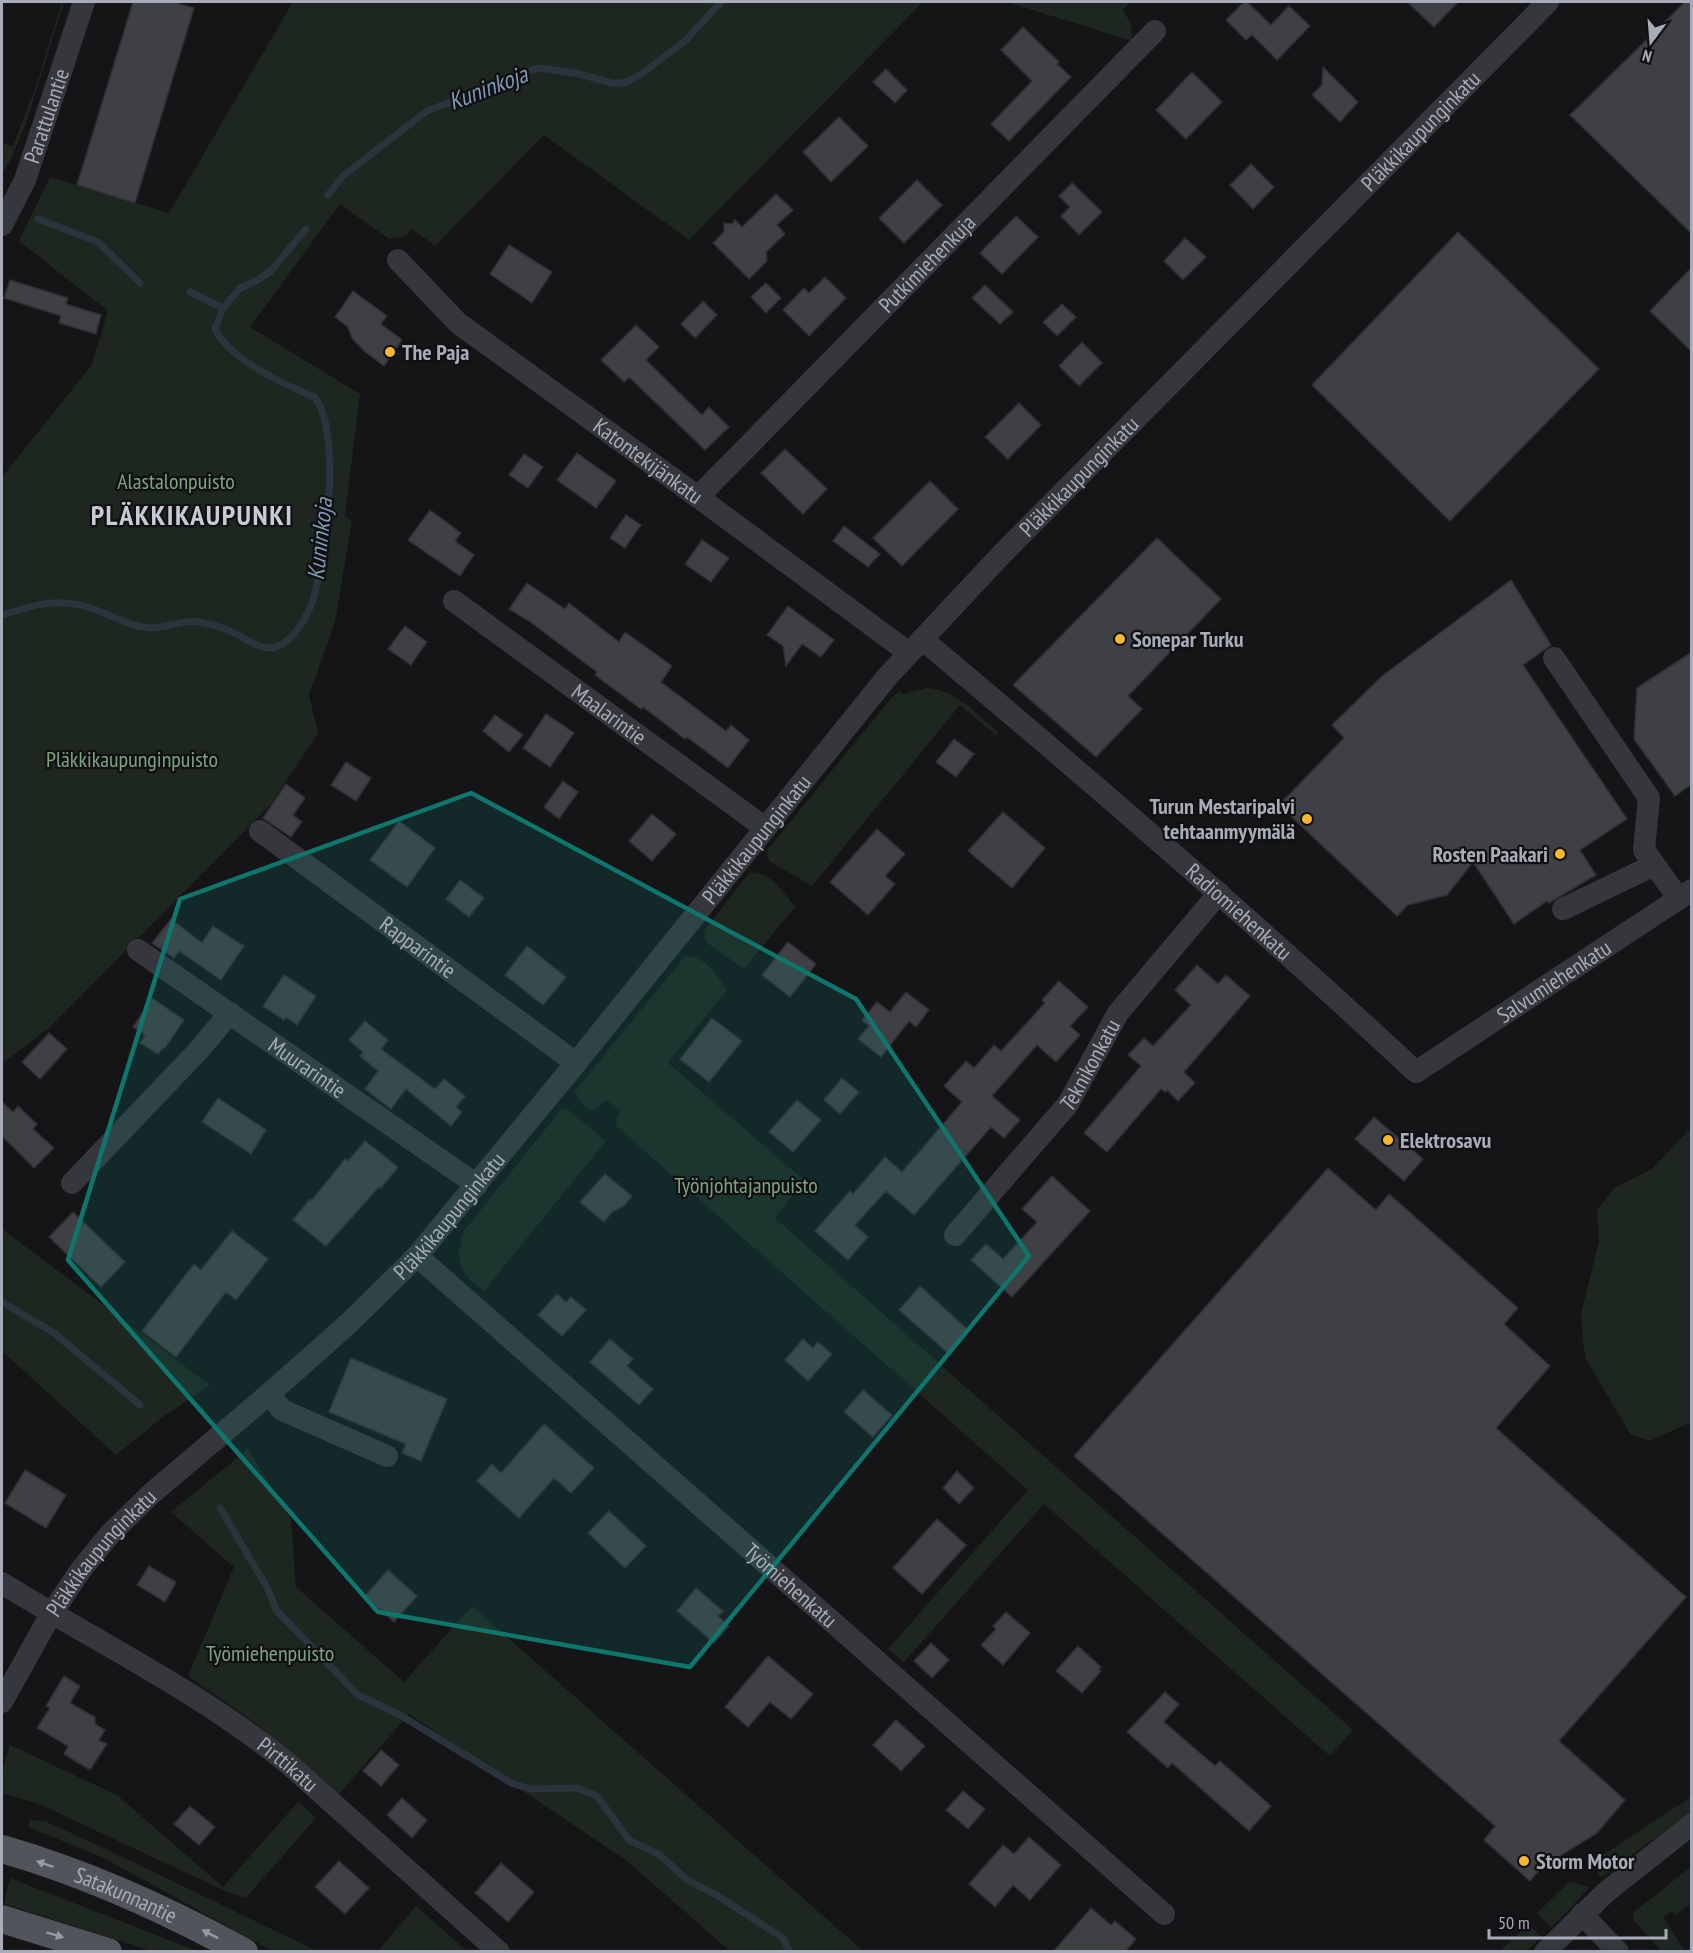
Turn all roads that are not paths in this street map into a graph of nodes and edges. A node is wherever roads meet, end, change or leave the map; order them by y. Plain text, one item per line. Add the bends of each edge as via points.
1 (84, 2) edge
2 (1548, 2) edge
3 (1155, 31) dead end
4 (2, 225) edge
5 (398, 260) dead end
6 (698, 497) junction
7 (454, 601) dead end
8 (916, 646) junction
9 (1554, 658) dead end
10 (764, 827) junction
11 (260, 831) dead end
12 (1654, 865) junction
13 (1219, 893) junction
14 (1685, 895) edge
15 (1563, 909) dead end
16 (138, 950) dead end
17 (230, 1013) junction
18 (576, 1063) junction
19 (1416, 1072) joint
20 (72, 1183) dead end
21 (477, 1185) junction
22 (955, 1235) dead end
23 (417, 1256) junction
24 (269, 1394) junction
25 (387, 1456) dead end
26 (2, 1583) edge
27 (51, 1614) junction
28 (2, 1702) edge
29 (1692, 1824) edge
30 (2, 1849) edge
31 (1164, 1914) dead end
32 (1582, 1914) junction
33 (2, 1919) edge
34 (108, 1952) edge
35 (244, 1952) edge
36 (499, 1952) edge
37 (1545, 1952) edge
38 (1618, 1952) edge

1 - 4 street, Parattulantie via 25,180
2 - 8 street, Pläkkikaupunginkatu
3 - 6 street, Putkimiehenkuja
5 - 6 street, Katontekijänkatu via 458,323
6 - 8 street, Katontekijänkatu
7 - 10 street, Maalarintie
8 - 10 street, Pläkkikaupunginkatu
8 - 13 street, Radiomiehenkatu via 1026,726
9 - 12 street via 1649,798 1644,850
10 - 18 street, Pläkkikaupunginkatu
11 - 18 street, Rapparintie
12 - 14 street
12 - 15 street
13 - 19 street, Radiomiehenkatu
13 - 22 street, Teknikonkatu via 1118,1013 1068,1104
14 - 19 street, Salvumiehenkatu
16 - 17 street, Muurarintie
17 - 20 street
17 - 21 street, Muurarintie
18 - 21 street, Pläkkikaupunginkatu
21 - 23 street, Pläkkikaupunginkatu
23 - 24 street, Pläkkikaupunginkatu
23 - 31 street, Työmiehenkatu
24 - 25 street via 282,1410
24 - 27 street, Pläkkikaupunginkatu via 152,1493 110,1534
26 - 27 street, Pirttikatu
27 - 28 street, Pläkkikaupunginkatu
27 - 36 street, Pirttikatu via 256,1737
29 - 32 street
35 -> 30 main road, Satakunnantie via 92,1880
32 - 37 street
32 - 38 street
33 -> 34 main road

